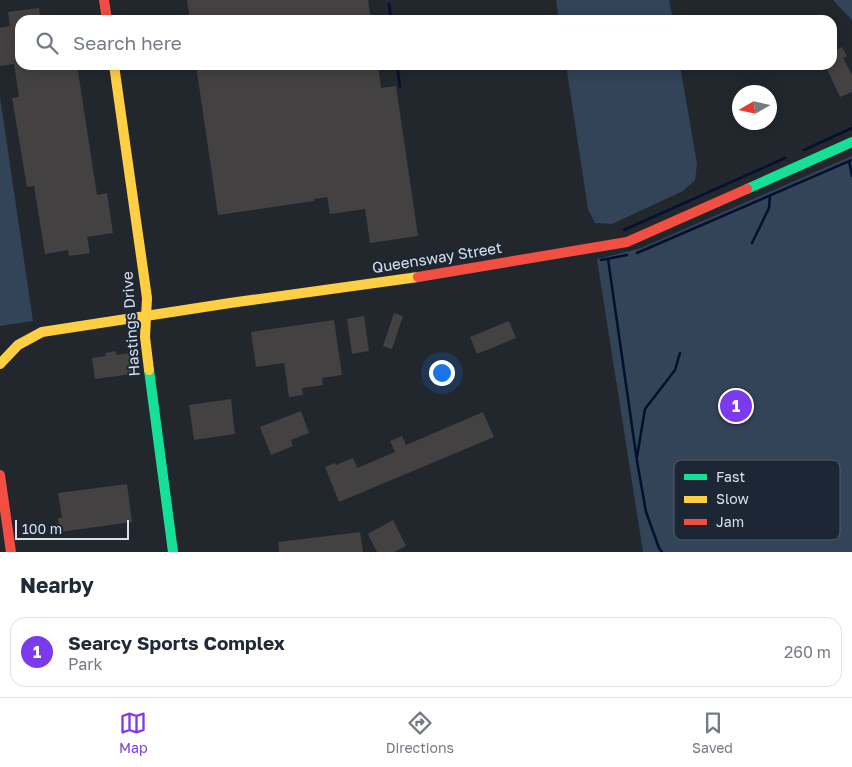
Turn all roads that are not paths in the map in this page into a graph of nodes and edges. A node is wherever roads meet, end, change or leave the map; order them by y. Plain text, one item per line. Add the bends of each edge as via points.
1 (104, 0) edge
2 (106, 15) edge
3 (115, 70) edge
4 (852, 142) edge
5 (146, 316) junction
6 (0, 364) edge
7 (0, 475) edge
8 (11, 552) edge
9 (173, 552) edge

1 - 2 street
3 - 5 street, Hastings Drive via 147,298
4 - 5 street, Queensway Street via 627,242 441,274
5 - 6 street, Queensway Street via 42,332 11,349
5 - 9 street, Hastings Drive via 145,337
7 - 8 street

